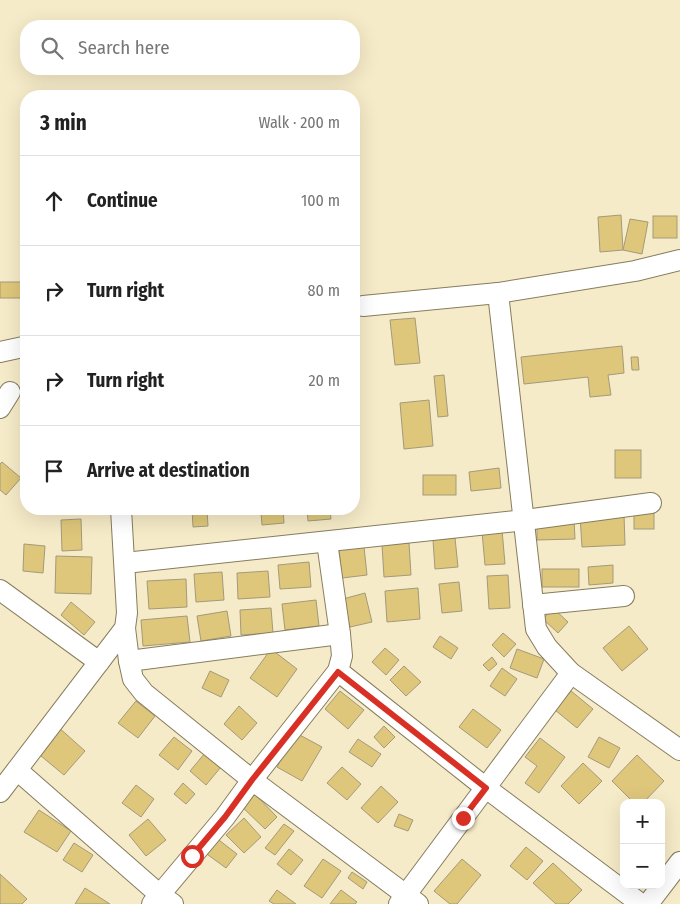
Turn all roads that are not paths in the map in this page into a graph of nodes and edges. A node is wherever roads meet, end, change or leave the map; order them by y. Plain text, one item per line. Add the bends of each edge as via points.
1 (680, 260) edge
2 (498, 293) junction
3 (363, 306) dead end
4 (20, 348) edge
5 (0, 352) edge
6 (651, 503) dead end
7 (122, 515) edge
8 (524, 520) junction
9 (327, 542) junction
10 (125, 563) junction
11 (0, 590) edge
12 (624, 596) dead end
13 (533, 605) junction
14 (125, 628) junction
15 (340, 634) junction
16 (129, 661) junction
17 (99, 662) junction
18 (338, 672) junction
19 (571, 674) junction
20 (680, 750) edge
21 (16, 770) junction
22 (252, 780) junction
23 (486, 788) junction
24 (0, 792) edge
25 (680, 862) edge
26 (162, 901) edge
27 (408, 901) edge
28 (640, 904) edge
29 (648, 904) edge

1 - 2 street via 635,271
2 - 3 street
2 - 8 street
4 - 5 street
6 - 8 street
7 - 10 street
8 - 9 street
8 - 13 street
9 - 10 street
9 - 15 street
10 - 14 street
11 - 17 street
12 - 13 street
13 - 19 street via 536,629
14 - 16 street
14 - 17 street
15 - 16 street
15 - 18 street via 342,656
16 - 22 street via 133,679 144,693
17 - 21 street
18 - 22 street
18 - 23 street
19 - 20 street
19 - 23 street
21 - 24 street
21 - 26 street
22 - 26 street
22 - 27 street
23 - 27 street
23 - 28 street
25 - 29 street

